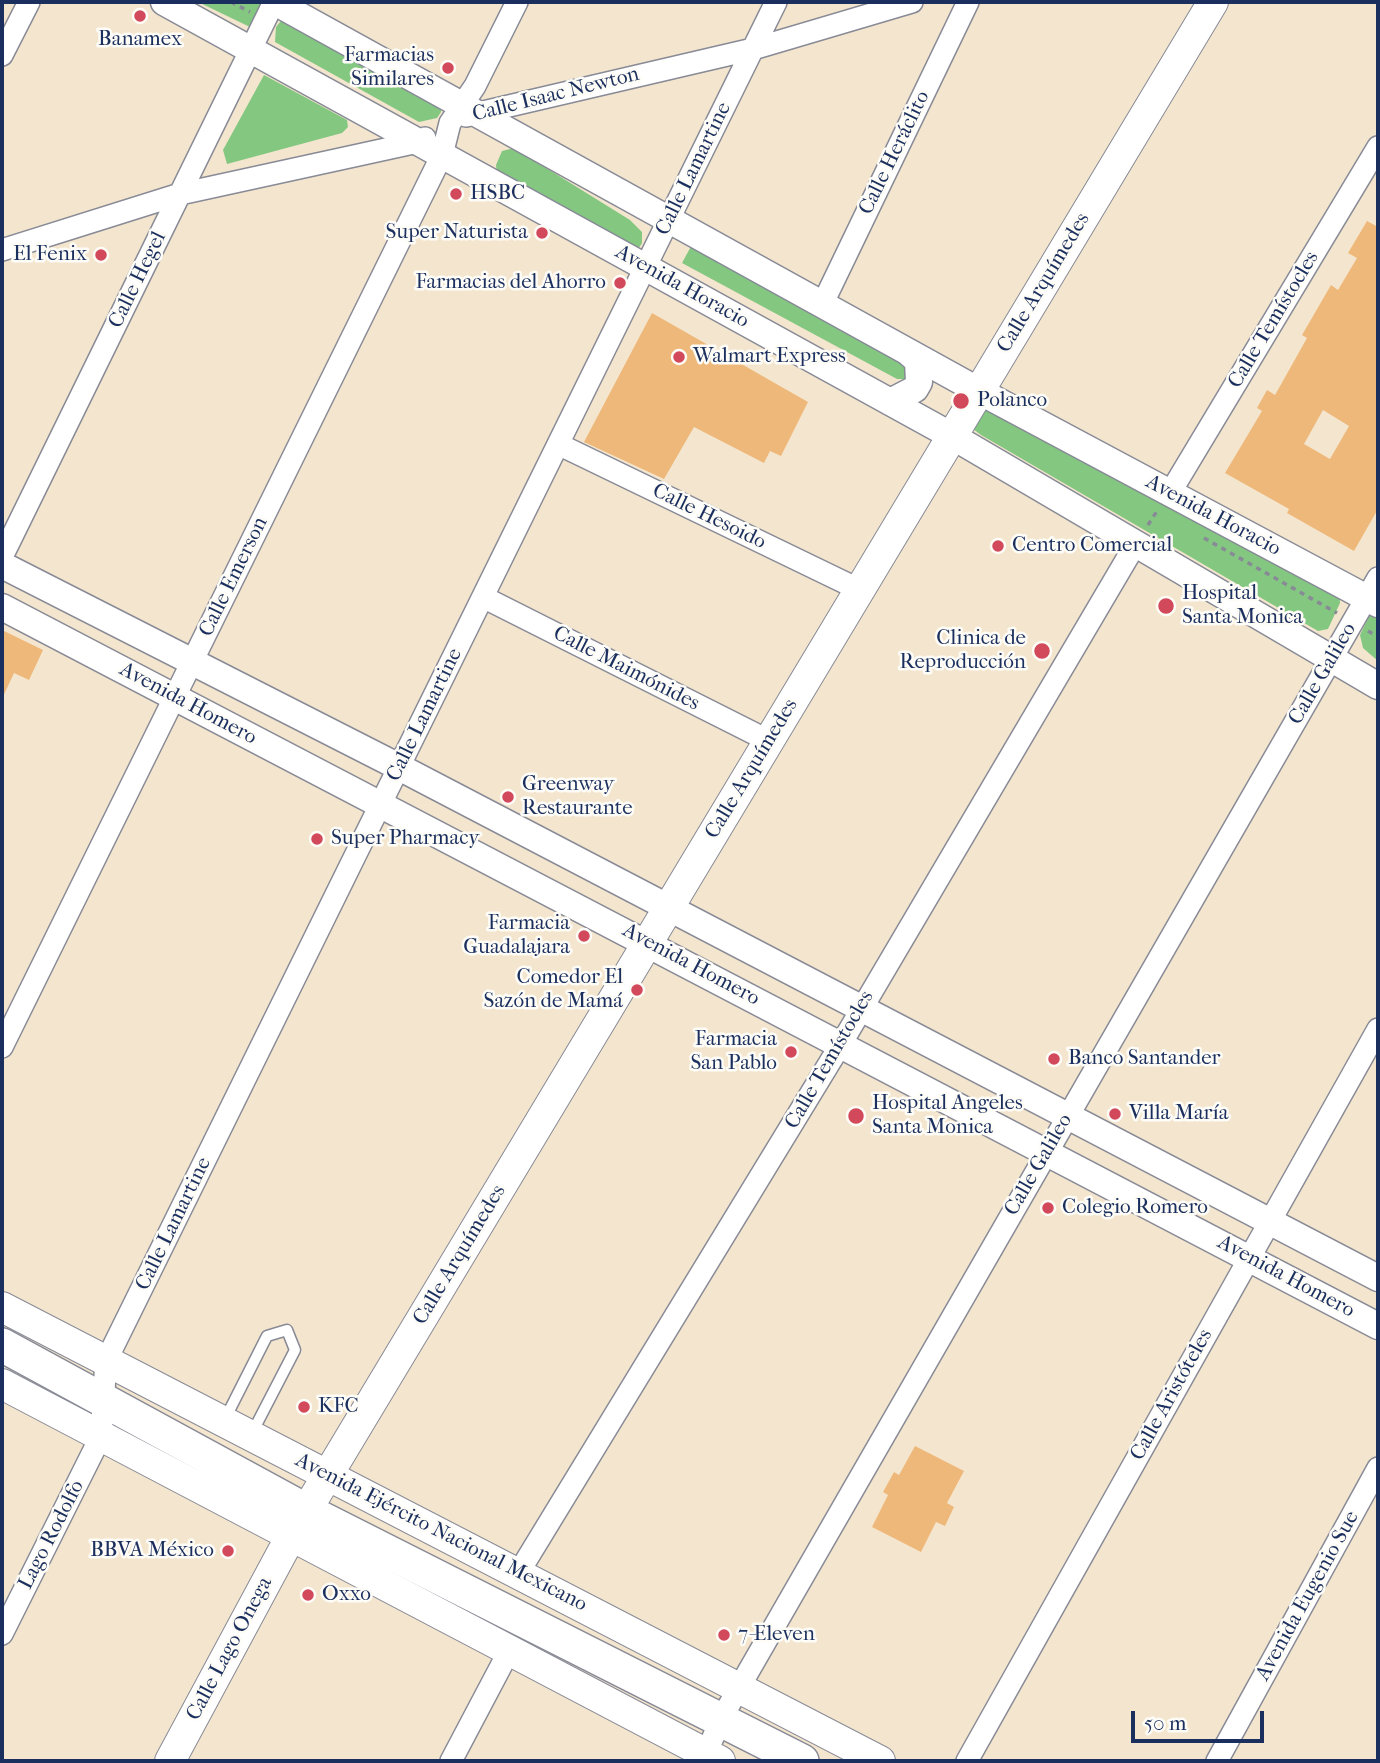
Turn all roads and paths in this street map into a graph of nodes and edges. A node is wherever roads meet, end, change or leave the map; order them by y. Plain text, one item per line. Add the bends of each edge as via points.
1 (29, 2) edge
2 (164, 2) edge
3 (275, 2) edge
4 (517, 2) edge
5 (776, 2) edge
6 (912, 2) edge
7 (968, 2) edge
8 (1213, 2) edge
9 (753, 49) junction
10 (251, 50) junction
11 (2, 55) edge
12 (463, 114) junction
13 (418, 142) junction
14 (1378, 147) edge
15 (442, 155) junction
16 (180, 194) junction
17 (669, 220) junction
18 (2, 250) edge
19 (645, 267) junction
20 (822, 305) junction
21 (909, 353) junction
22 (979, 391) junction
23 (890, 402) junction
24 (952, 436) junction
25 (558, 444) junction
26 (1170, 493) junction
27 (1135, 545) junction
28 (2, 557) edge
29 (2, 565) edge
30 (860, 590) junction
31 (1374, 593) edge
32 (483, 597) junction
33 (2, 607) edge
34 (1330, 660) junction
35 (192, 663) junction
36 (1378, 686) edge
37 (174, 697) junction
38 (769, 741) junction
39 (399, 768) junction
40 (381, 806) junction
41 (667, 908) junction
42 (647, 942) junction
43 (859, 1010) junction
44 (1378, 1029) edge
45 (841, 1044) junction
46 (2, 1047) edge
47 (1068, 1115) junction
48 (1047, 1151) junction
49 (1271, 1221) junction
50 (1249, 1258) junction
51 (1378, 1278) edge
52 (2, 1307) edge
53 (1378, 1326) edge
54 (2, 1345) edge
55 (106, 1361) junction
56 (2, 1384) edge
57 (106, 1400) junction
58 (224, 1421) junction
59 (251, 1435) junction
60 (101, 1436) junction
61 (1378, 1468) edge
62 (328, 1476) junction
63 (299, 1523) junction
64 (519, 1572) junction
65 (2, 1634) edge
66 (509, 1651) junction
67 (739, 1688) junction
68 (721, 1719) junction
69 (710, 1759) edge
70 (170, 1761) edge
71 (451, 1761) edge
72 (802, 1761) edge
73 (880, 1761) edge
74 (967, 1761) edge
75 (1217, 1761) edge

1 - 11 street
2 - 10 street, Avenida Horacio
3 - 10 street, Calle Hegel
3 - 12 street, Avenida Horacio
4 - 12 street, Calle Emerson
5 - 9 street, Calle Lamartine
6 - 9 street, Calle Isaac Newton
7 - 20 street, Calle Heráclito
8 - 22 main road, Calle Arquímedes
9 - 12 street, Calle Isaac Newton
9 - 17 street, Calle Lamartine
10 - 13 street, Avenida Horacio
10 - 16 street, Calle Hegel
12 - 13 street, Calle Isaac Newton
12 - 15 street, Calle Emerson
12 - 17 street, Avenida Horacio
13 - 15 street, Avenida Horacio
13 - 16 street, Calle Isaac Newton
14 - 26 street, Calle Temístocles
15 - 19 street, Avenida Horacio
15 - 35 street, Calle Emerson
16 - 18 street, Calle Isaac Newton
16 - 28 street, Calle Hegel
17 - 19 street, Calle Lamartine
17 - 20 street, Avenida Horacio
19 - 23 street, Avenida Horacio
19 - 25 street, Calle Lamartine
20 - 21 street, Avenida Horacio
21 - 22 street, Avenida Horacio
21 - 23 street via 918,361 919,382
22 - 24 main road, Calle Arquímedes
22 - 26 street, Avenida Horacio
23 - 24 street, Avenida Horacio
24 - 27 street, Avenida Horacio
24 - 30 main road, Calle Arquímedes
25 - 30 street, Calle Hesoido
25 - 32 street, Calle Lamartine
26 - 27 path
26 - 31 street, Avenida Horacio
27 - 34 street, Avenida Horacio
27 - 43 street, Calle Temístocles
29 - 35 street, Avenida Homero
30 - 38 main road, Calle Arquímedes
31 - 34 street, Calle Galileo
32 - 38 street, Calle Maimónides
32 - 39 street, Calle Lamartine
33 - 37 street, Avenida Homero
34 - 36 street, Avenida Horacio
34 - 47 street, Calle Galileo
35 - 37 street, Calle Emerson
35 - 39 street, Avenida Homero
37 - 40 street, Avenida Homero
37 - 46 street, Calle Emerson
38 - 41 main road, Calle Arquímedes
39 - 40 street, Calle Lamartine
39 - 41 street, Avenida Homero
40 - 42 street, Avenida Homero
40 - 55 street, Calle Lamartine
41 - 42 main road, Calle Arquímedes
41 - 43 street, Avenida Homero
42 - 45 street, Avenida Homero
42 - 62 main road, Calle Arquímedes
43 - 45 street, Calle Temístocles
43 - 47 street, Avenida Homero
44 - 49 street, Calle Aristóteles
45 - 48 street, Avenida Homero
45 - 64 street, Calle Temístocles
47 - 48 street, Calle Galileo
47 - 49 street, Avenida Homero
48 - 50 street, Avenida Homero
48 - 67 street, Calle Galileo
49 - 50 street, Calle Aristóteles
49 - 51 street, Avenida Homero
50 - 53 street, Avenida Homero
50 - 74 street, Calle Aristóteles
52 - 55 main road, Avenida Ejército Nacional Mexicano
54 - 57 main road, Avenida Ejército Nacional Mexicano
55 - 57 street, Calle Lamartine
55 - 58 main road, Avenida Ejército Nacional Mexicano
56 - 60 main road, Avenida Ejército Nacional Mexicano
57 - 60 street, Calle Lamartine
57 - 63 main road, Avenida Ejército Nacional Mexicano
58 - 59 main road, Avenida Ejército Nacional Mexicano
58 - 59 lane via 267,1336 287,1330 295,1350
59 - 62 main road, Avenida Ejército Nacional Mexicano
60 - 63 main road, Avenida Ejército Nacional Mexicano
60 - 65 street, Lago Rodolfo
61 - 75 street, Avenida Eugenio Sue
62 - 63 main road, Calle Arquímedes
62 - 64 main road, Avenida Ejército Nacional Mexicano
63 - 66 main road, Avenida Ejército Nacional Mexicano
63 - 68 main road, Avenida Ejército Nacional Mexicano
63 - 70 main road, Calle Lago Onega
64 - 67 main road, Avenida Ejército Nacional Mexicano
66 - 69 main road, Avenida Ejército Nacional Mexicano
66 - 71 street
67 - 68 street, Calle Galileo
67 - 73 main road, Avenida Ejército Nacional Mexicano
68 - 69 street, Calle Galileo
68 - 72 main road, Avenida Ejército Nacional Mexicano

